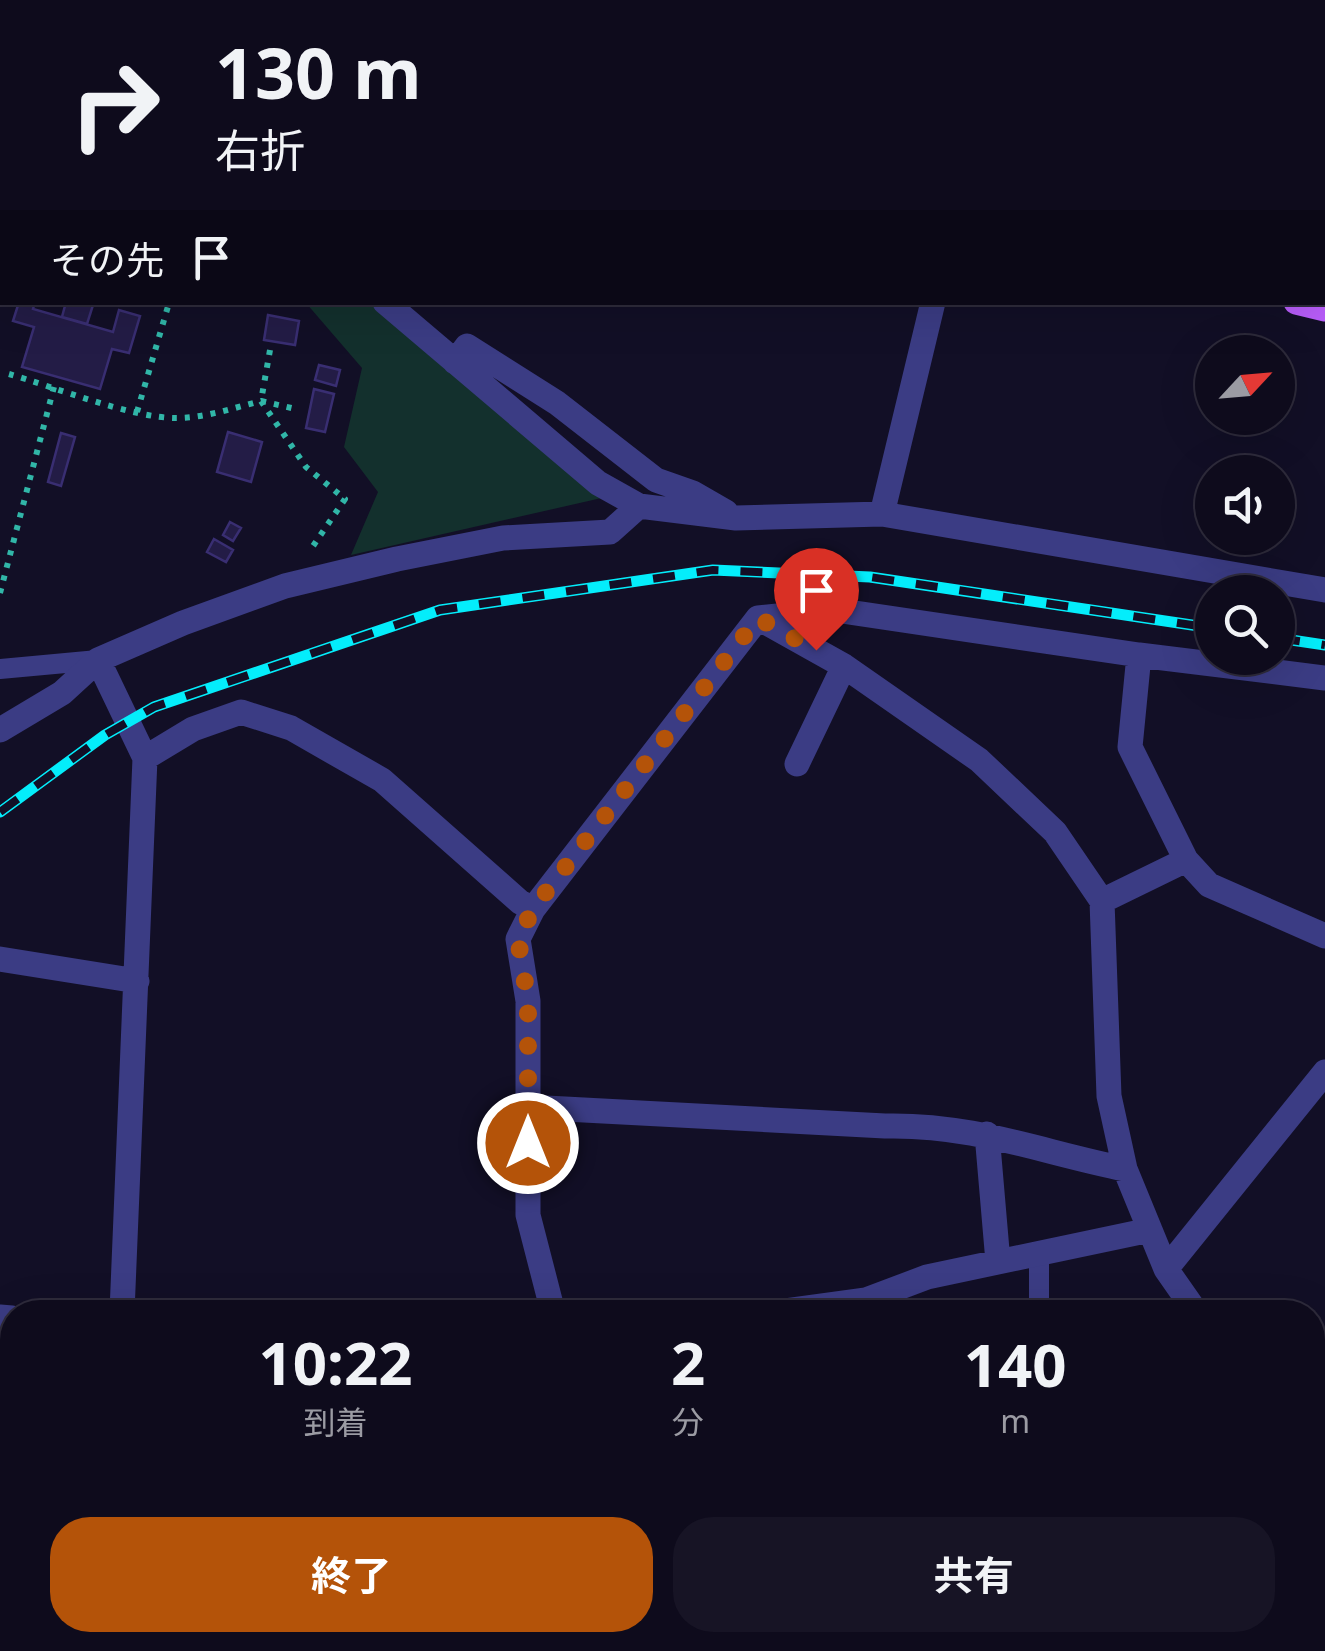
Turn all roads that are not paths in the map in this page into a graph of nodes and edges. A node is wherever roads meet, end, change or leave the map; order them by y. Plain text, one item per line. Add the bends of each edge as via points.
1 (389, 305) edge
2 (932, 305) edge
3 (455, 362) junction
4 (639, 506) junction
5 (882, 514) junction
6 (736, 518) junction
7 (1325, 590) edge
8 (758, 618) junction
9 (1139, 655) junction
10 (98, 660) junction
11 (844, 666) junction
12 (0, 669) edge
13 (1325, 678) edge
14 (0, 730) edge
15 (145, 758) junction
16 (798, 764) dead end
17 (1186, 860) junction
18 (1102, 900) junction
19 (533, 909) junction
20 (1325, 936) edge
21 (0, 960) edge
22 (137, 980) junction
23 (1325, 1072) edge
24 (528, 1107) junction
25 (988, 1134) junction
26 (1125, 1169) junction
27 (1150, 1230) junction
28 (1039, 1254) junction
29 (998, 1262) junction
30 (1166, 1268) junction
31 (123, 1300) edge
32 (550, 1300) edge
33 (866, 1300) edge
34 (1039, 1300) edge
35 (1188, 1300) edge

1 - 3 street
2 - 5 street
3 - 4 street via 598,483
3 - 6 street via 467,346 656,480
4 - 6 street
4 - 10 street via 610,532 504,538 286,586
5 - 6 street
5 - 7 street
8 - 9 street via 835,610
8 - 11 street
8 - 19 street
9 - 13 street
9 - 17 street via 1130,747
10 - 12 lane
10 - 14 street via 62,692
10 - 15 street
11 - 16 street
11 - 18 street via 980,760 1055,832
15 - 19 street via 193,729 240,712 290,728 382,780
15 - 22 street
17 - 18 street
17 - 20 street via 1209,885
18 - 26 street via 1109,1096
19 - 24 street via 518,939 528,1001
21 - 22 street
22 - 31 street
23 - 30 street
24 - 25 street via 926,1125
24 - 32 street via 528,1215
25 - 26 street
25 - 29 street
26 - 27 street
27 - 28 street
27 - 30 street
28 - 29 street
28 - 34 lane
29 - 33 street
30 - 35 street

